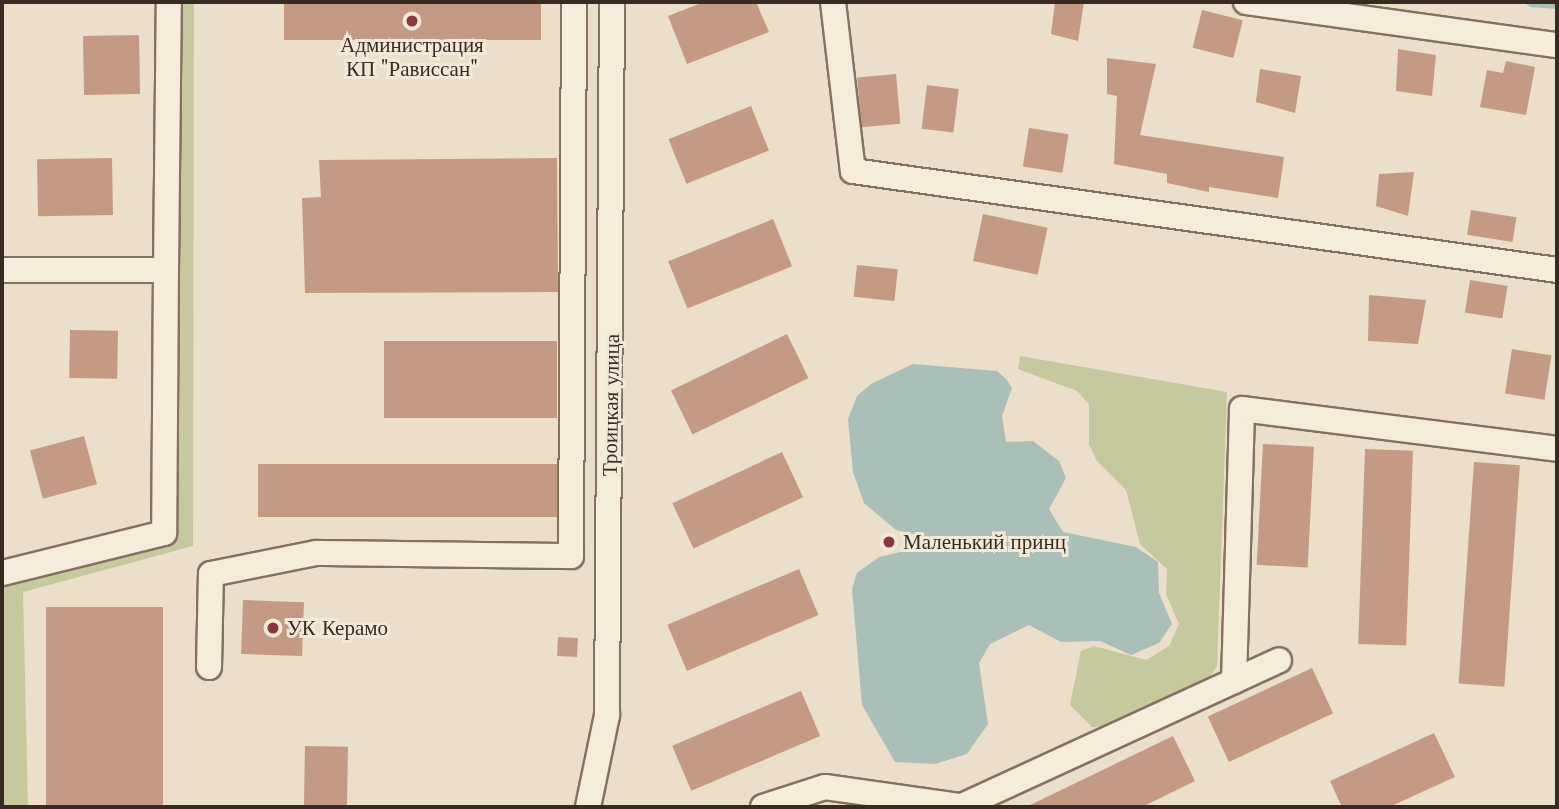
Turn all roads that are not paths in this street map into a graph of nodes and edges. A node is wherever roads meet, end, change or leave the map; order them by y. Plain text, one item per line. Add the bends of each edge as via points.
1 (169, 2) edge
2 (574, 2) edge
3 (612, 2) edge
4 (832, 2) edge
5 (1246, 2) edge
6 (1557, 45) edge
7 (2, 270) edge
8 (166, 270) junction
9 (1557, 270) edge
10 (1557, 449) edge
11 (2, 573) edge
12 (1279, 660) dead end
13 (209, 667) dead end
14 (1234, 681) junction
15 (960, 806) edge
16 (588, 807) edge
17 (763, 807) edge

1 - 8 street
2 - 13 street via 571,556 316,554 211,574
3 - 16 street, Троицкая улица via 607,715
4 - 9 street via 853,171
5 - 6 street
7 - 8 street
8 - 11 street via 164,533
10 - 14 street via 1242,409
12 - 14 street
14 - 15 street
15 - 17 street via 825,788

